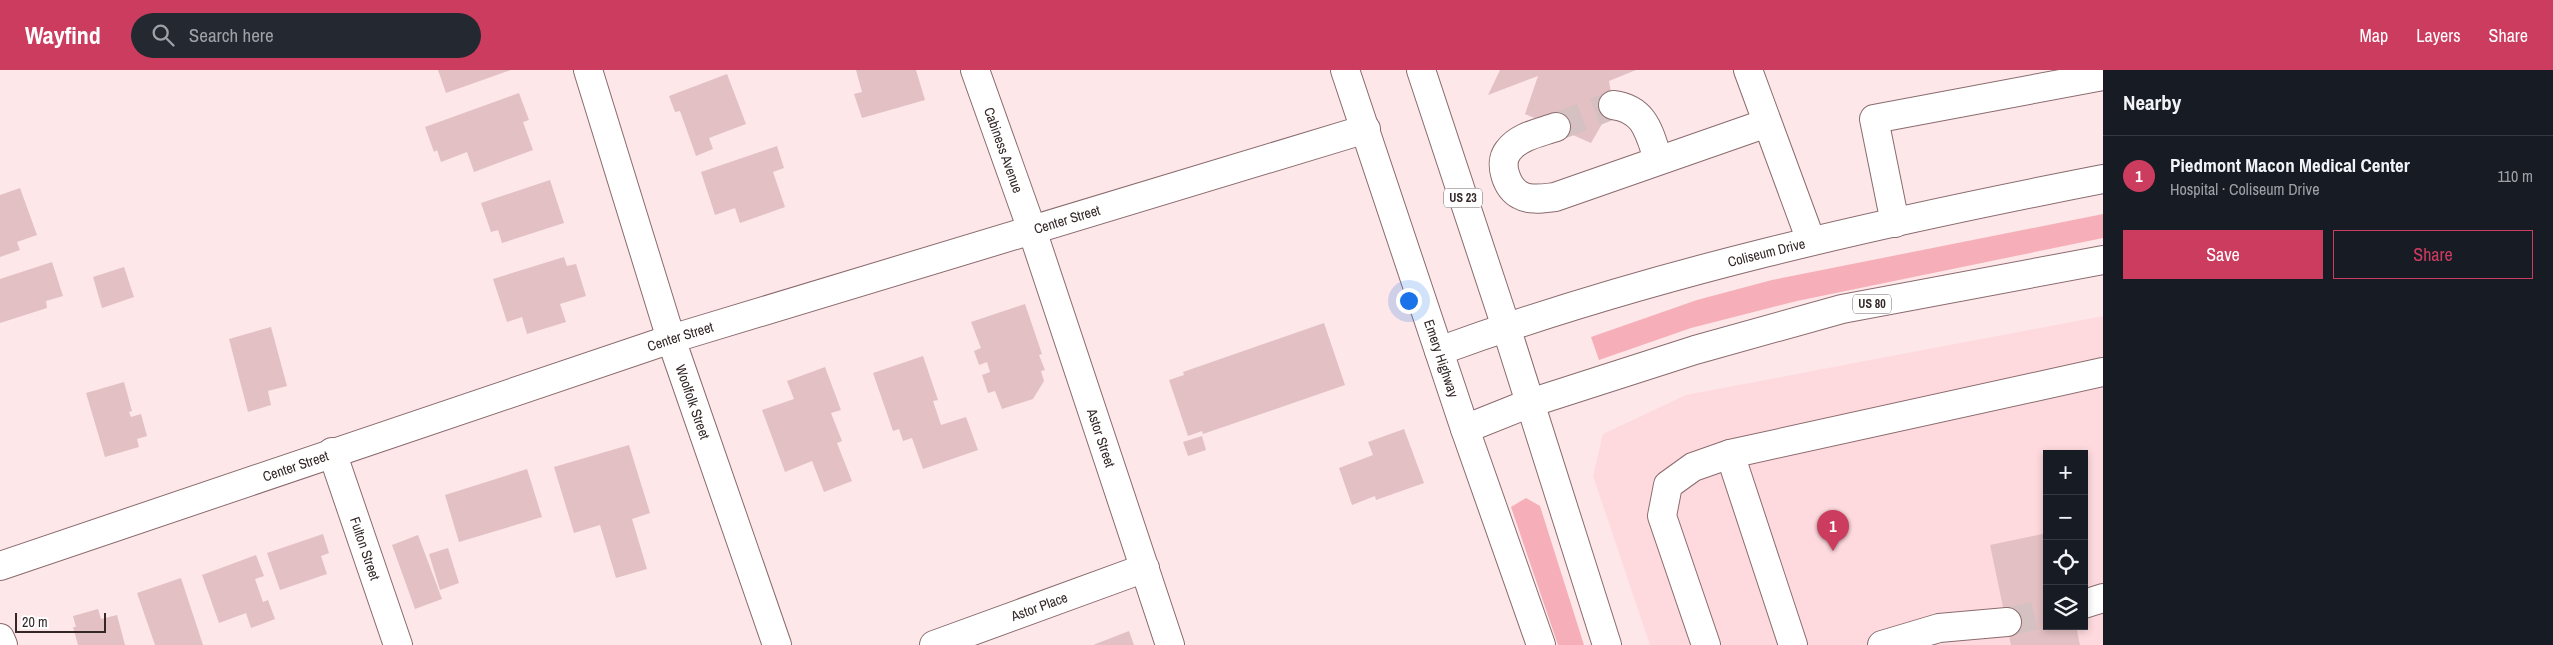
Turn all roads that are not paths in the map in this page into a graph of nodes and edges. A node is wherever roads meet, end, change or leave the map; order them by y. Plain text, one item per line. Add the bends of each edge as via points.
1 (588, 70) edge
2 (975, 70) edge
3 (1345, 70) edge
4 (1420, 70) edge
5 (1748, 70) edge
6 (2103, 76) edge
7 (1613, 105) tunnel mouth
8 (1767, 123) junction
9 (1556, 127) tunnel mouth
10 (1366, 130) junction
11 (1658, 159) junction
12 (2103, 179) edge
13 (1895, 222) junction
14 (1032, 230) junction
15 (1811, 240) junction
16 (2103, 260) edge
17 (1506, 327) junction
18 (672, 339) junction
19 (1439, 352) junction
20 (2103, 372) edge
21 (1530, 403) junction
22 (1465, 429) junction
23 (332, 452) junction
24 (1730, 454) junction
25 (0, 566) edge
26 (1145, 568) junction
27 (2103, 598) edge
28 (2088, 603) edge
29 (2006, 622) tunnel mouth
30 (0, 638) edge
31 (3, 645) edge
32 (398, 645) edge
33 (777, 645) edge
34 (934, 645) edge
35 (1170, 645) edge
36 (1541, 645) edge
37 (1607, 645) edge
38 (1706, 645) edge
39 (1793, 645) edge
40 (1882, 645) edge

1 - 18 main road, Woolfolk Street
2 - 14 main road, Cabiness Avenue
3 - 10 main road, Emery Highway
4 - 17 main road, US 23
5 - 8 main road
6 - 13 main road via 1874,119
7 - 11 main road via 1626,107 1638,114 1648,130
8 - 11 main road
8 - 15 main road
9 - 11 main road via 1521,139 1507,152 1503,169 1511,186 1521,196 1555,197
10 - 14 main road, Center Street
10 - 19 main road, Emery Highway
12 - 13 main road, Coliseum Drive
13 - 15 main road, Coliseum Drive
14 - 18 main road, Center Street
14 - 26 main road, Astor Street
15 - 17 main road, Coliseum Drive via 1668,277
16 - 21 main road, US 80 via 1842,309 1696,350
17 - 19 main road, Coliseum Drive
17 - 21 main road, US 23
18 - 23 main road, Center Street
18 - 33 main road, Woolfolk Street
19 - 22 main road, Emery Highway
20 - 24 main road
21 - 22 main road, US 80
21 - 37 main road, US 23
22 - 36 main road, Emery Highway
23 - 25 main road, Center Street
23 - 32 main road, Fulton Street
24 - 38 main road via 1693,466 1668,485 1662,516
24 - 39 main road
26 - 34 main road, Astor Place
26 - 35 main road, Astor Street
27 - 28 main road
29 - 40 main road via 1939,628
30 - 31 main road

